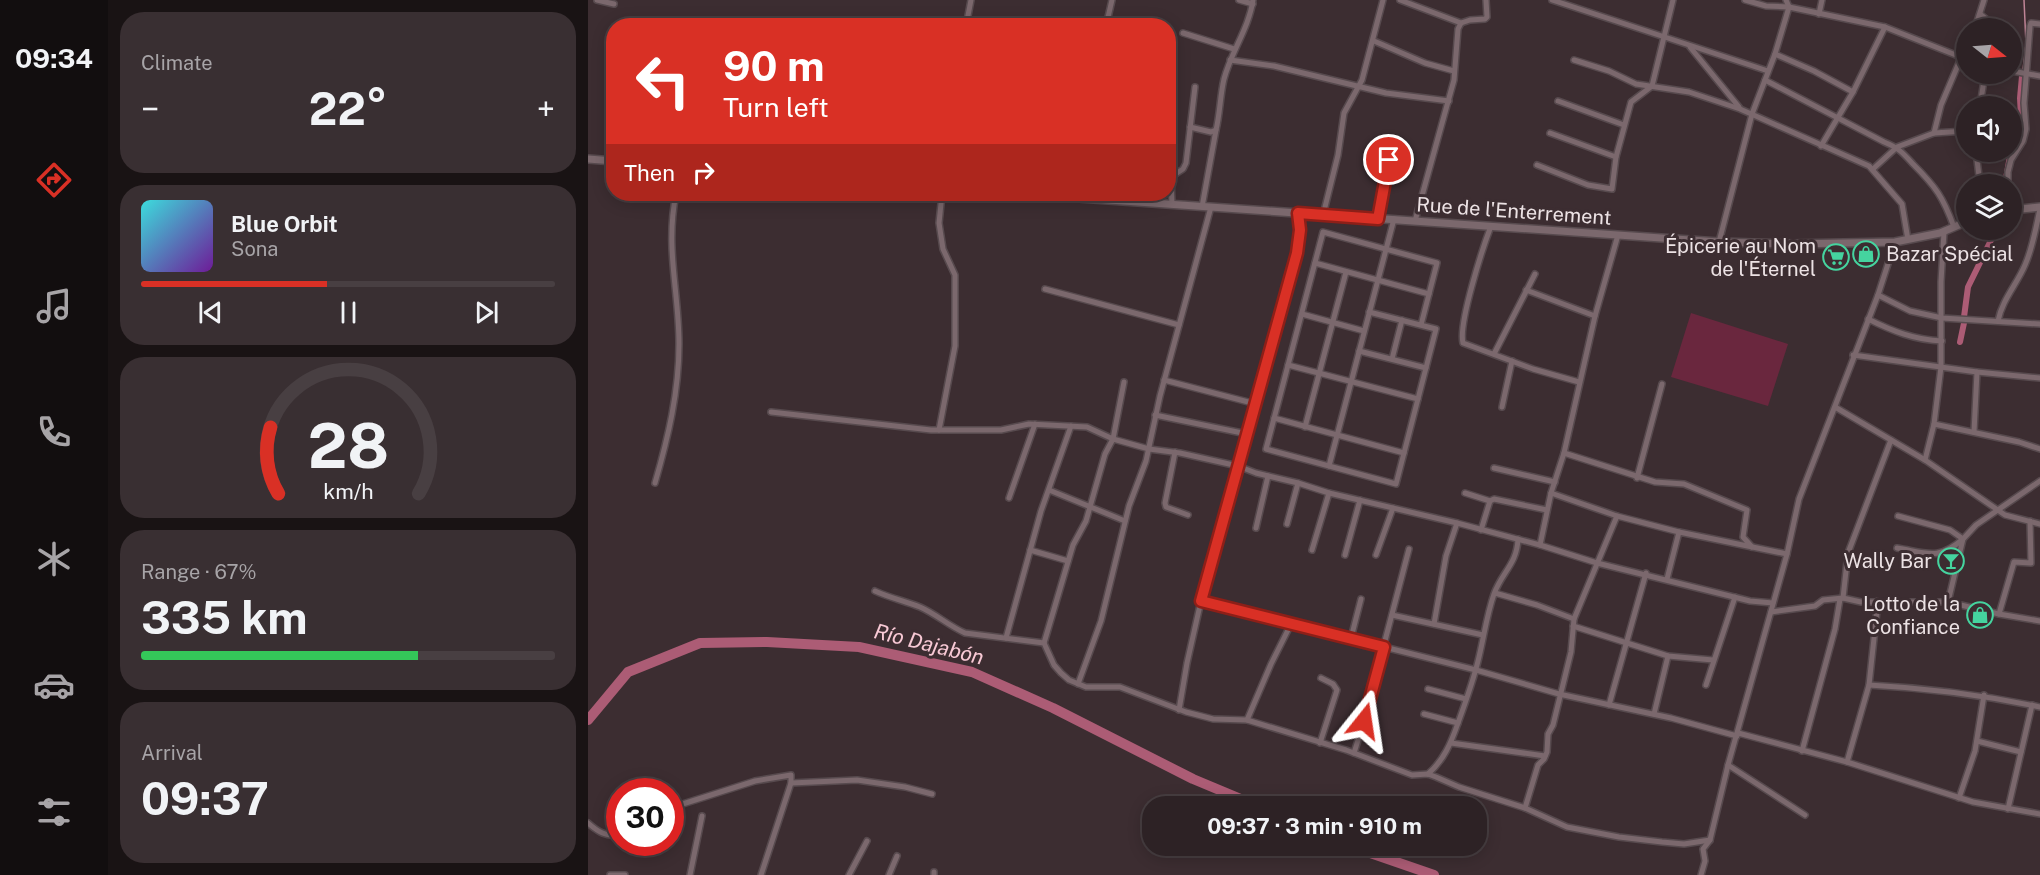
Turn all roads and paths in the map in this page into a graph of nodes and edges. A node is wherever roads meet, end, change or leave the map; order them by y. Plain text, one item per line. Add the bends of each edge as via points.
1 (597, 0) edge
2 (971, 0) edge
3 (1112, 0) edge
4 (1239, 0) edge
5 (1383, 0) edge
6 (1400, 0) edge
7 (1486, 0) edge
8 (1552, 0) edge
9 (1583, 0) edge
10 (1673, 0) edge
11 (1745, 0) edge
12 (1786, 0) edge
13 (1822, 0) edge
14 (1984, 0) edge
15 (1253, 2) edge
16 (614, 4) dead end
17 (1789, 7) junction
18 (1581, 9) junction
19 (1819, 14) junction
20 (1980, 14) junction
21 (968, 18) edge
22 (1108, 18) edge
23 (1979, 18) edge
24 (1985, 18) edge
25 (1461, 23) junction
26 (2040, 24) edge
27 (1885, 27) junction
28 (1183, 33) dead end
29 (1664, 38) junction
30 (1374, 41) junction
31 (1689, 46) junction
32 (1234, 49) junction
33 (1775, 54) junction
34 (1956, 55) edge
35 (1230, 60) junction
36 (1574, 60) dead end
37 (1454, 71) junction
38 (1768, 72) junction
39 (2022, 73) edge
40 (2026, 74) junction
41 (1956, 76) edge
42 (2040, 76) edge
43 (1764, 80) junction
44 (1652, 86) junction
45 (1195, 87) dead end
46 (1358, 88) junction
47 (1853, 92) junction
48 (1449, 101) junction
49 (1558, 101) dead end
50 (1740, 109) junction
51 (1752, 114) junction
52 (1837, 117) junction
53 (1624, 125) junction
54 (1190, 127) junction
55 (1216, 130) junction
56 (1956, 132) edge
57 (1550, 133) dead end
58 (1934, 133) junction
59 (1821, 146) junction
60 (1897, 147) junction
61 (1616, 157) junction
62 (588, 159) edge
63 (606, 160) edge
64 (1389, 160) dead end
65 (1537, 165) dead end
66 (1874, 169) junction
67 (1176, 174) edge
68 (2010, 174) edge
69 (675, 201) edge
70 (941, 201) edge
71 (1127, 201) edge
72 (1172, 201) edge
73 (1172, 205) junction
74 (1202, 207) junction
75 (1211, 207) junction
76 (2040, 208) edge
77 (2022, 209) edge
78 (1298, 213) junction
79 (1323, 215) junction
80 (1378, 219) junction
81 (1394, 219) junction
82 (1415, 221) junction
83 (1491, 226) junction
84 (1954, 227) joint
85 (1944, 232) junction
86 (1618, 235) junction
87 (1908, 240) junction
88 (1719, 242) junction
89 (1895, 242) junction
90 (1385, 249) junction
91 (1315, 263) junction
92 (1346, 272) junction
93 (1535, 274) dead end
94 (1377, 280) junction
95 (1045, 289) dead end
96 (1526, 290) junction
97 (1429, 294) junction
98 (1878, 296) junction
99 (1369, 312) junction
100 (1302, 314) junction
101 (1595, 316) junction
102 (1942, 318) junction
103 (1868, 319) junction
104 (1402, 320) junction
105 (1998, 321) junction
106 (1332, 323) junction
107 (2040, 324) edge
108 (1179, 325) junction
109 (1421, 325) junction
110 (1364, 331) junction
111 (1942, 341) junction
112 (1359, 351) junction
113 (1494, 354) junction
114 (1854, 356) junction
115 (1392, 359) junction
116 (1512, 361) junction
117 (1288, 365) junction
118 (1941, 367) junction
119 (1426, 368) junction
120 (1977, 372) junction
121 (1319, 374) junction
122 (2040, 378) edge
123 (1164, 380) junction
124 (1124, 382) dead end
125 (1351, 382) junction
126 (1579, 382) junction
127 (1662, 384) dead end
128 (1418, 399) junction
129 (1256, 404) junction
130 (1502, 407) dead end
131 (1835, 407) junction
132 (771, 412) dead end
133 (1155, 415) junction
134 (1274, 418) junction
135 (1035, 424) junction
136 (1934, 424) junction
137 (1071, 426) junction
138 (1305, 427) junction
139 (939, 430) junction
140 (1974, 432) junction
141 (1247, 434) junction
142 (1337, 435) junction
143 (1113, 439) junction
144 (1891, 440) junction
145 (1149, 449) junction
146 (2040, 449) edge
147 (1175, 452) junction
148 (1404, 453) junction
149 (1564, 453) junction
150 (1925, 460) junction
151 (1238, 466) junction
152 (1329, 466) junction
153 (1494, 468) dead end
154 (1268, 476) junction
155 (1637, 478) junction
156 (1554, 482) junction
157 (655, 483) dead end
158 (1298, 483) junction
159 (2039, 483) edge
160 (1049, 490) junction
161 (1329, 493) junction
162 (1465, 493) dead end
163 (1551, 493) junction
164 (1009, 498) dead end
165 (1360, 500) junction
166 (1490, 501) junction
167 (1090, 507) junction
168 (1393, 508) junction
169 (1997, 509) junction
170 (1547, 510) junction
171 (1188, 515) dead end
172 (1617, 516) junction
173 (1898, 516) dead end
174 (1125, 521) junction
175 (2030, 521) junction
176 (1457, 523) junction
177 (1287, 524) dead end
178 (2040, 524) edge
179 (1256, 528) dead end
180 (1481, 530) junction
181 (1679, 532) junction
182 (1518, 539) junction
183 (1963, 539) junction
184 (1540, 545) junction
185 (1752, 547) junction
186 (1897, 548) dead end
187 (1409, 549) dead end
188 (1030, 550) junction
189 (1312, 550) dead end
190 (1787, 554) junction
191 (1345, 555) dead end
192 (1376, 555) dead end
193 (1068, 561) junction
194 (1597, 563) junction
195 (1646, 573) junction
196 (1667, 579) junction
197 (875, 591) dead end
198 (1495, 593) junction
199 (1735, 597) junction
200 (1361, 599) dead end
201 (1842, 599) junction
202 (1201, 601) junction
203 (1878, 601) junction
204 (1948, 602) junction
205 (1773, 603) junction
206 (1771, 612) junction
207 (1999, 614) junction
208 (1392, 615) junction
209 (1574, 619) junction
210 (2040, 621) edge
211 (1292, 622) junction
212 (1434, 624) junction
213 (1573, 626) junction
214 (1483, 635) junction
215 (1351, 638) junction
216 (1006, 639) junction
217 (1627, 643) junction
218 (1044, 644) junction
219 (1384, 647) junction
220 (1668, 656) junction
221 (1713, 660) junction
222 (1476, 670) junction
223 (1321, 678) dead end
224 (1078, 684) junction
225 (1706, 685) dead end
226 (1869, 685) junction
227 (1428, 689) dead end
228 (1559, 694) junction
229 (1984, 695) junction
230 (1466, 699) junction
231 (1609, 705) junction
232 (2032, 705) junction
233 (2040, 707) edge
234 (1179, 710) junction
235 (1424, 714) dead end
236 (1654, 714) junction
237 (1247, 720) junction
238 (1458, 723) junction
239 (1737, 734) junction
240 (1977, 741) junction
241 (1451, 742) junction
242 (1320, 743) junction
243 (1802, 751) junction
244 (2021, 752) junction
245 (1354, 753) junction
246 (1545, 756) junction
247 (1847, 762) junction
248 (1728, 765) junction
249 (1428, 774) junction
250 (791, 783) junction
251 (932, 794) dead end
252 (1959, 798) junction
253 (684, 803) edge
254 (1525, 808) junction
255 (2008, 809) junction
256 (2040, 814) edge
257 (1805, 815) dead end
258 (702, 816) dead end
259 (588, 823) edge
260 (606, 834) edge
261 (1710, 840) junction
262 (867, 841) dead end
263 (897, 856) dead end
264 (610, 875) edge
265 (625, 875) edge
266 (690, 875) edge
267 (761, 875) edge
268 (849, 875) edge
269 (889, 875) edge
270 (1701, 875) edge

1 - 16 street
2 - 21 street
3 - 22 street
4 - 15 street
5 - 30 street
6 - 25 street
7 - 25 street via 1485,19
8 - 18 street
9 - 18 street
10 - 29 street
11 - 17 street
12 - 17 street
13 - 19 street
14 - 20 street
15 - 32 street
17 - 19 street
17 - 33 street
18 - 29 street
19 - 27 street
20 - 23 street
20 - 24 street
25 - 37 street
26 - 40 street via 2030,26
27 - 34 street
27 - 47 street
28 - 32 street
29 - 31 street
29 - 44 street
30 - 37 street
30 - 46 street
31 - 38 street
31 - 50 street
32 - 35 street
33 - 38 street
33 - 47 street
35 - 46 street via 1294,70
35 - 55 street
36 - 44 street via 1609,70 1636,84
37 - 48 street
38 - 43 street
39 - 40 street
40 - 42 street
40 - 68 street via 2025,137 2012,160
41 - 58 street via 1941,105
43 - 51 street
43 - 52 street
44 - 50 street via 1689,92
44 - 53 street via 1630,102
45 - 54 street
46 - 48 street
46 - 79 street via 1344,113
47 - 52 street
48 - 82 street
49 - 53 street
50 - 51 street
51 - 59 street
51 - 88 street
52 - 59 street
52 - 60 street
53 - 61 street
54 - 55 street
54 - 67 street via 1186,163
55 - 74 street
56 - 58 street
57 - 61 street
58 - 60 street
59 - 66 street
60 - 66 street
60 - 84 street via 1933,184
61 - 65 street via 1612,189 1588,185
62 - 63 street
64 - 80 street
66 - 87 street via 1902,204
69 - 157 street via 671,250 679,344 676,393
70 - 139 street via 939,224 943,249 955,275 955,346
71 - 73 street, Rue de l'Enterrement
72 - 73 street
73 - 74 street, Rue de l'Enterrement
74 - 75 street, Rue de l'Enterrement
75 - 78 street, Rue de l'Enterrement
75 - 108 street
76 - 77 street
76 - 105 street via 2025,265
78 - 79 street, Rue de l'Enterrement
78 - 129 street via 1297,253
79 - 80 street, Rue de l'Enterrement
80 - 81 street, Rue de l'Enterrement
81 - 82 street, Rue de l'Enterrement
81 - 90 street
82 - 83 street, Rue de l'Enterrement
83 - 86 street, Rue de l'Enterrement
83 - 113 street via 1461,336 1463,342
84 - 85 street, Rue de l'Enterrement
85 - 87 street, Rue de l'Enterrement
85 - 102 street
86 - 88 street, Rue de l'Enterrement
86 - 101 street
87 - 89 street, Rue de l'Enterrement
88 - 89 street, Rue de l'Enterrement
89 - 98 street
90 - 91 street via 1323,232
90 - 94 street
90 - 97 street via 1437,263
91 - 92 street
91 - 100 street
92 - 94 street
92 - 106 street
93 - 96 street
94 - 97 street
94 - 99 street
95 - 108 street
96 - 101 street
96 - 113 street
97 - 109 street
98 - 102 street via 1910,311
98 - 103 street
99 - 104 street
99 - 110 street
100 - 106 street
100 - 117 street
101 - 126 street
102 - 105 street
102 - 111 street
103 - 111 street via 1903,334
103 - 114 street
104 - 109 street
104 - 115 street
105 - 107 street
106 - 110 street
106 - 121 street
108 - 123 street
109 - 119 street via 1436,329
110 - 112 street
111 - 118 street
112 - 115 street
112 - 125 street
113 - 116 street
114 - 118 street
114 - 131 street
115 - 119 street
116 - 126 street
116 - 130 street
117 - 121 street
117 - 134 street
118 - 120 street
118 - 136 street
119 - 128 street
120 - 122 street
120 - 140 street
121 - 125 street
121 - 138 street
123 - 129 street
123 - 133 street
124 - 143 street
125 - 128 street
125 - 142 street
126 - 149 street
127 - 155 street
128 - 148 street
129 - 141 street
131 - 144 street
131 - 190 street via 1799,500
132 - 139 street
133 - 141 street
133 - 145 street
134 - 138 street
134 - 152 street via 1266,449
135 - 137 street
135 - 139 street via 1001,430
135 - 164 street
136 - 140 street
136 - 150 street
137 - 143 street via 1087,427
137 - 160 street
138 - 142 street
140 - 146 street
141 - 151 street
142 - 148 street
142 - 152 street
143 - 145 street
143 - 167 street
144 - 150 street
144 - 201 street via 1848,553
145 - 147 street
145 - 174 street
147 - 151 street
147 - 171 street via 1165,503 1166,507
148 - 152 street via 1396,484
149 - 155 street
149 - 156 street
150 - 169 street
151 - 154 street
151 - 202 street
153 - 156 street
154 - 158 street
154 - 179 street
155 - 185 street via 1684,484 1747,510 1743,537
156 - 163 street
158 - 161 street
158 - 177 street
159 - 169 street
160 - 167 street
160 - 188 street
161 - 165 street
161 - 189 street
162 - 166 street
163 - 170 street
163 - 172 street
165 - 168 street
165 - 191 street
166 - 170 street
166 - 180 street
167 - 174 street
167 - 193 street
168 - 176 street
168 - 192 street
169 - 175 street
169 - 183 street
170 - 184 street
172 - 181 street
172 - 194 street
173 - 183 street via 1950,530
174 - 224 street via 1101,621
175 - 178 street
175 - 207 street via 2031,563 2014,562
176 - 180 street
176 - 212 street via 1446,556
180 - 182 street
181 - 185 street
181 - 196 street
182 - 184 street
182 - 198 street via 1512,564
183 - 186 street via 1937,555
183 - 204 street
184 - 194 street
185 - 190 street
187 - 208 street
188 - 193 street
188 - 216 street
190 - 205 street
193 - 218 street
194 - 195 street
194 - 209 street
195 - 196 street
195 - 217 street
196 - 199 street
197 - 216 street via 922,608 965,633
198 - 209 street
198 - 214 street
199 - 205 street
199 - 221 street
200 - 215 street
201 - 203 street
201 - 206 street
201 - 243 street
202 - 211 street
202 - 234 street
203 - 204 street
203 - 226 street
204 - 207 street
205 - 206 street
206 - 239 street
207 - 210 street
208 - 212 street
208 - 219 street
209 - 213 street
211 - 215 street
211 - 237 street
212 - 214 street
213 - 217 street
213 - 228 street via 1571,652
214 - 222 street
215 - 219 street
216 - 218 street
217 - 220 street
217 - 231 street
218 - 224 street via 1054,665
219 - 222 street
219 - 245 street
220 - 221 street
220 - 236 street
221 - 225 street
222 - 228 street
222 - 230 street
223 - 242 street via 1337,690
224 - 234 street via 1126,689
226 - 229 street
226 - 247 street
227 - 230 street
228 - 231 street
228 - 246 street
229 - 232 street
229 - 240 street
230 - 238 street
231 - 236 street
232 - 233 street
232 - 244 street
234 - 237 street via 1213,719
235 - 238 street
236 - 239 street
237 - 242 street
238 - 241 street
239 - 243 street
239 - 248 street
240 - 244 street
240 - 252 street
241 - 246 street
241 - 249 street
242 - 245 street
243 - 247 street
244 - 255 street
245 - 249 street via 1412,775
246 - 254 street via 1538,765
247 - 252 street
248 - 257 street
248 - 261 street
249 - 254 street
250 - 251 street via 867,781
250 - 253 street via 789,774
250 - 267 street
252 - 255 street
254 - 261 street via 1567,827 1619,837 1684,844
255 - 256 street
258 - 266 street
259 - 260 street
261 - 270 street via 1703,849
262 - 268 street
263 - 269 street
264 - 265 street

